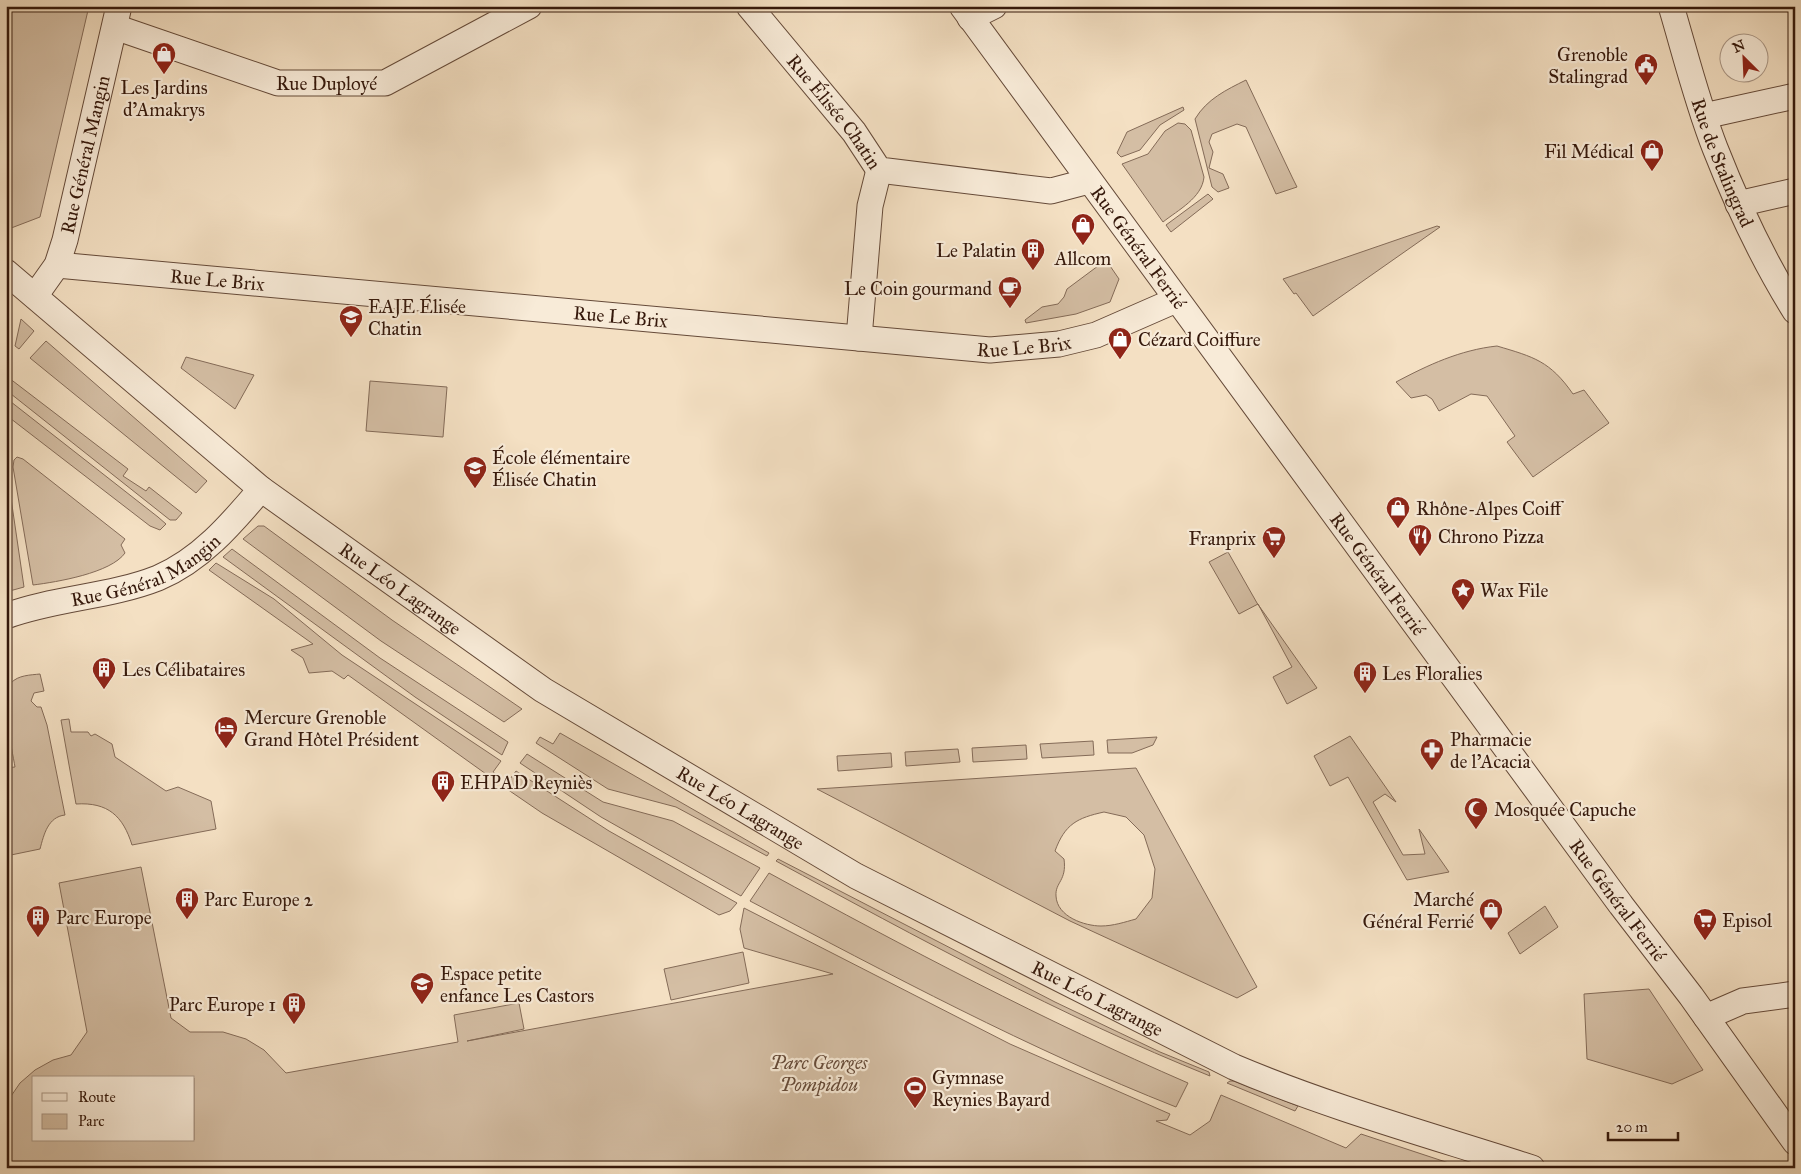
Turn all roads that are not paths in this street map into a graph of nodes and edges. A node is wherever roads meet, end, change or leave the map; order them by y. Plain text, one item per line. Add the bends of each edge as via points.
1 (529, 6) edge
2 (749, 6) edge
3 (994, 6) edge
4 (1671, 6) edge
5 (966, 12) edge
6 (117, 17) edge
7 (1795, 96) edge
8 (1704, 116) junction
9 (879, 170) junction
10 (1089, 181) junction
11 (1795, 191) edge
12 (1738, 204) junction
13 (57, 265) junction
14 (6, 272) edge
15 (35, 296) junction
16 (1176, 300) junction
17 (1795, 311) edge
18 (859, 338) junction
19 (261, 489) junction
20 (6, 616) edge
21 (1795, 994) edge
22 (1706, 1017) junction
23 (1795, 1142) edge
24 (1532, 1168) edge

1 - 6 street, Rue Duployé via 385,83 278,83
2 - 9 street, Rue Élisée Chatin via 854,132
3 - 5 street
4 - 8 street, Rue de Stalingrad
5 - 10 street, Rue Général Ferrié
6 - 13 street, Rue Général Mangin
7 - 8 street
8 - 12 street, Rue de Stalingrad
9 - 10 street, Rue Élisée Chatin via 1051,191
9 - 18 street via 870,206
10 - 16 street, Rue Général Ferrié
11 - 12 street
12 - 17 street, Rue de Stalingrad
13 - 15 street, Rue Général Mangin
13 - 18 street, Rue Le Brix
14 - 15 street, Rue Léo Lagrange
15 - 19 street, Rue Léo Lagrange
16 - 18 street, Rue Le Brix via 1096,335 1026,349 990,350
16 - 22 street, Rue Général Ferrié
19 - 20 street, Rue Général Mangin via 223,533 178,568 139,584
19 - 24 street, Rue Léo Lagrange via 543,690 856,876 1270,1083
21 - 22 street via 1743,1001
22 - 23 street, Rue Général Ferrié

